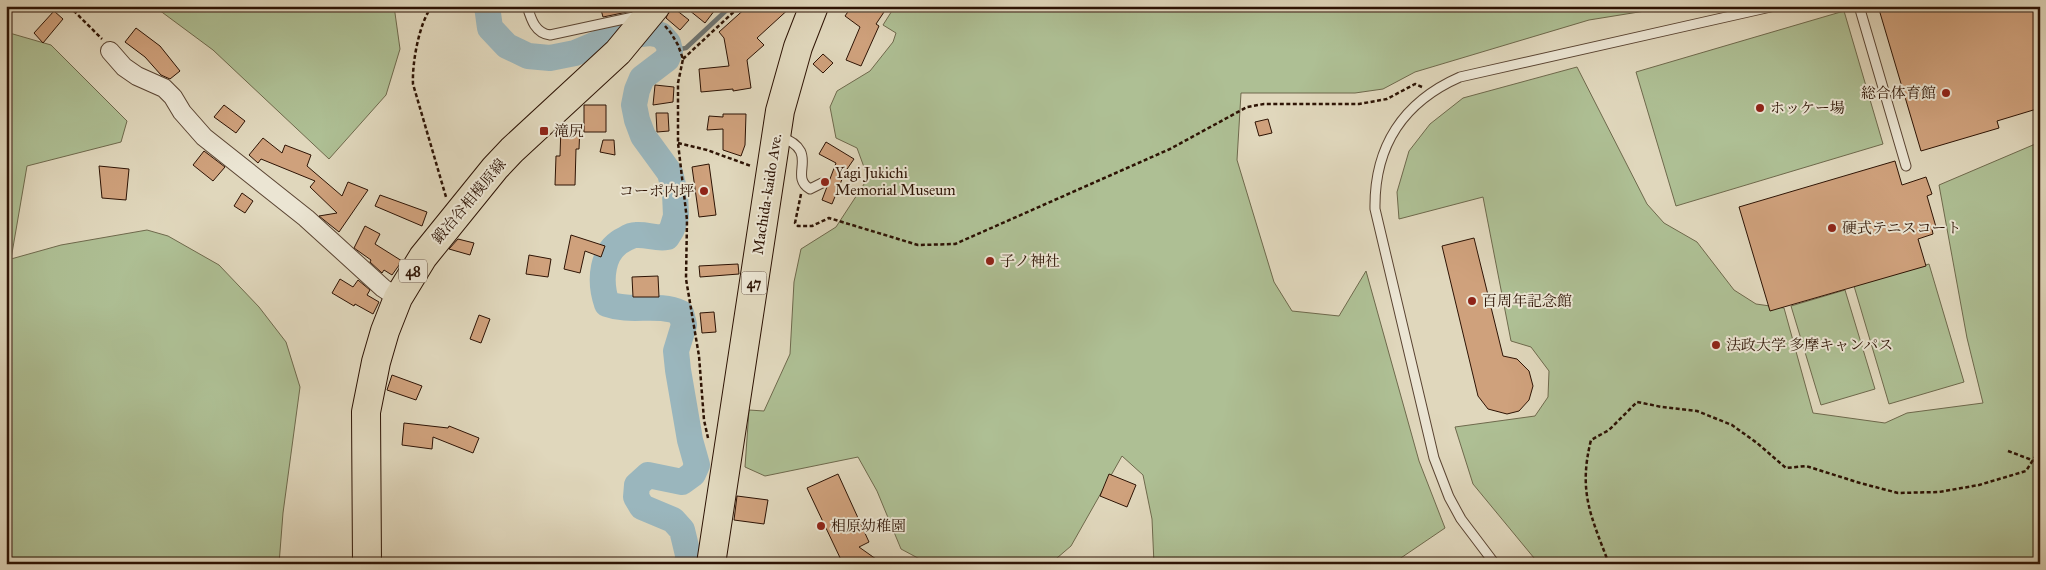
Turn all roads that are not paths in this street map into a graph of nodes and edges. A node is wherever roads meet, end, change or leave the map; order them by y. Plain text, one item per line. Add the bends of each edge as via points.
1 (527, 6) edge
2 (814, 6) edge
3 (1775, 6) edge
4 (1859, 6) edge
5 (649, 15) edge
6 (110, 51) road end
7 (776, 135) junction
8 (1906, 166) dead end
9 (822, 183) dead end
10 (398, 298) junction
11 (367, 564) edge
12 (711, 564) edge
13 (1496, 564) edge

1 - 5 lane via 535,27 550,35
2 - 7 main road, Machida-kaido Ave. / 47 via 784,92
3 - 13 lane via 1460,77 1433,91 1409,111 1391,137 1376,177 1375,209 1434,458 1457,512
4 - 8 lane
5 - 10 main road, 鍛冶谷相模原線 / 48 via 618,52 512,150 423,257
6 - 10 street via 130,71 164,88 204,137 306,218
7 - 9 lane via 793,141 799,149 803,158 803,183 810,189
7 - 12 main road, Machida-kaido Ave. / 47
10 - 11 main road, 鍛冶谷相模原線 / 48 via 376,362 366,412

